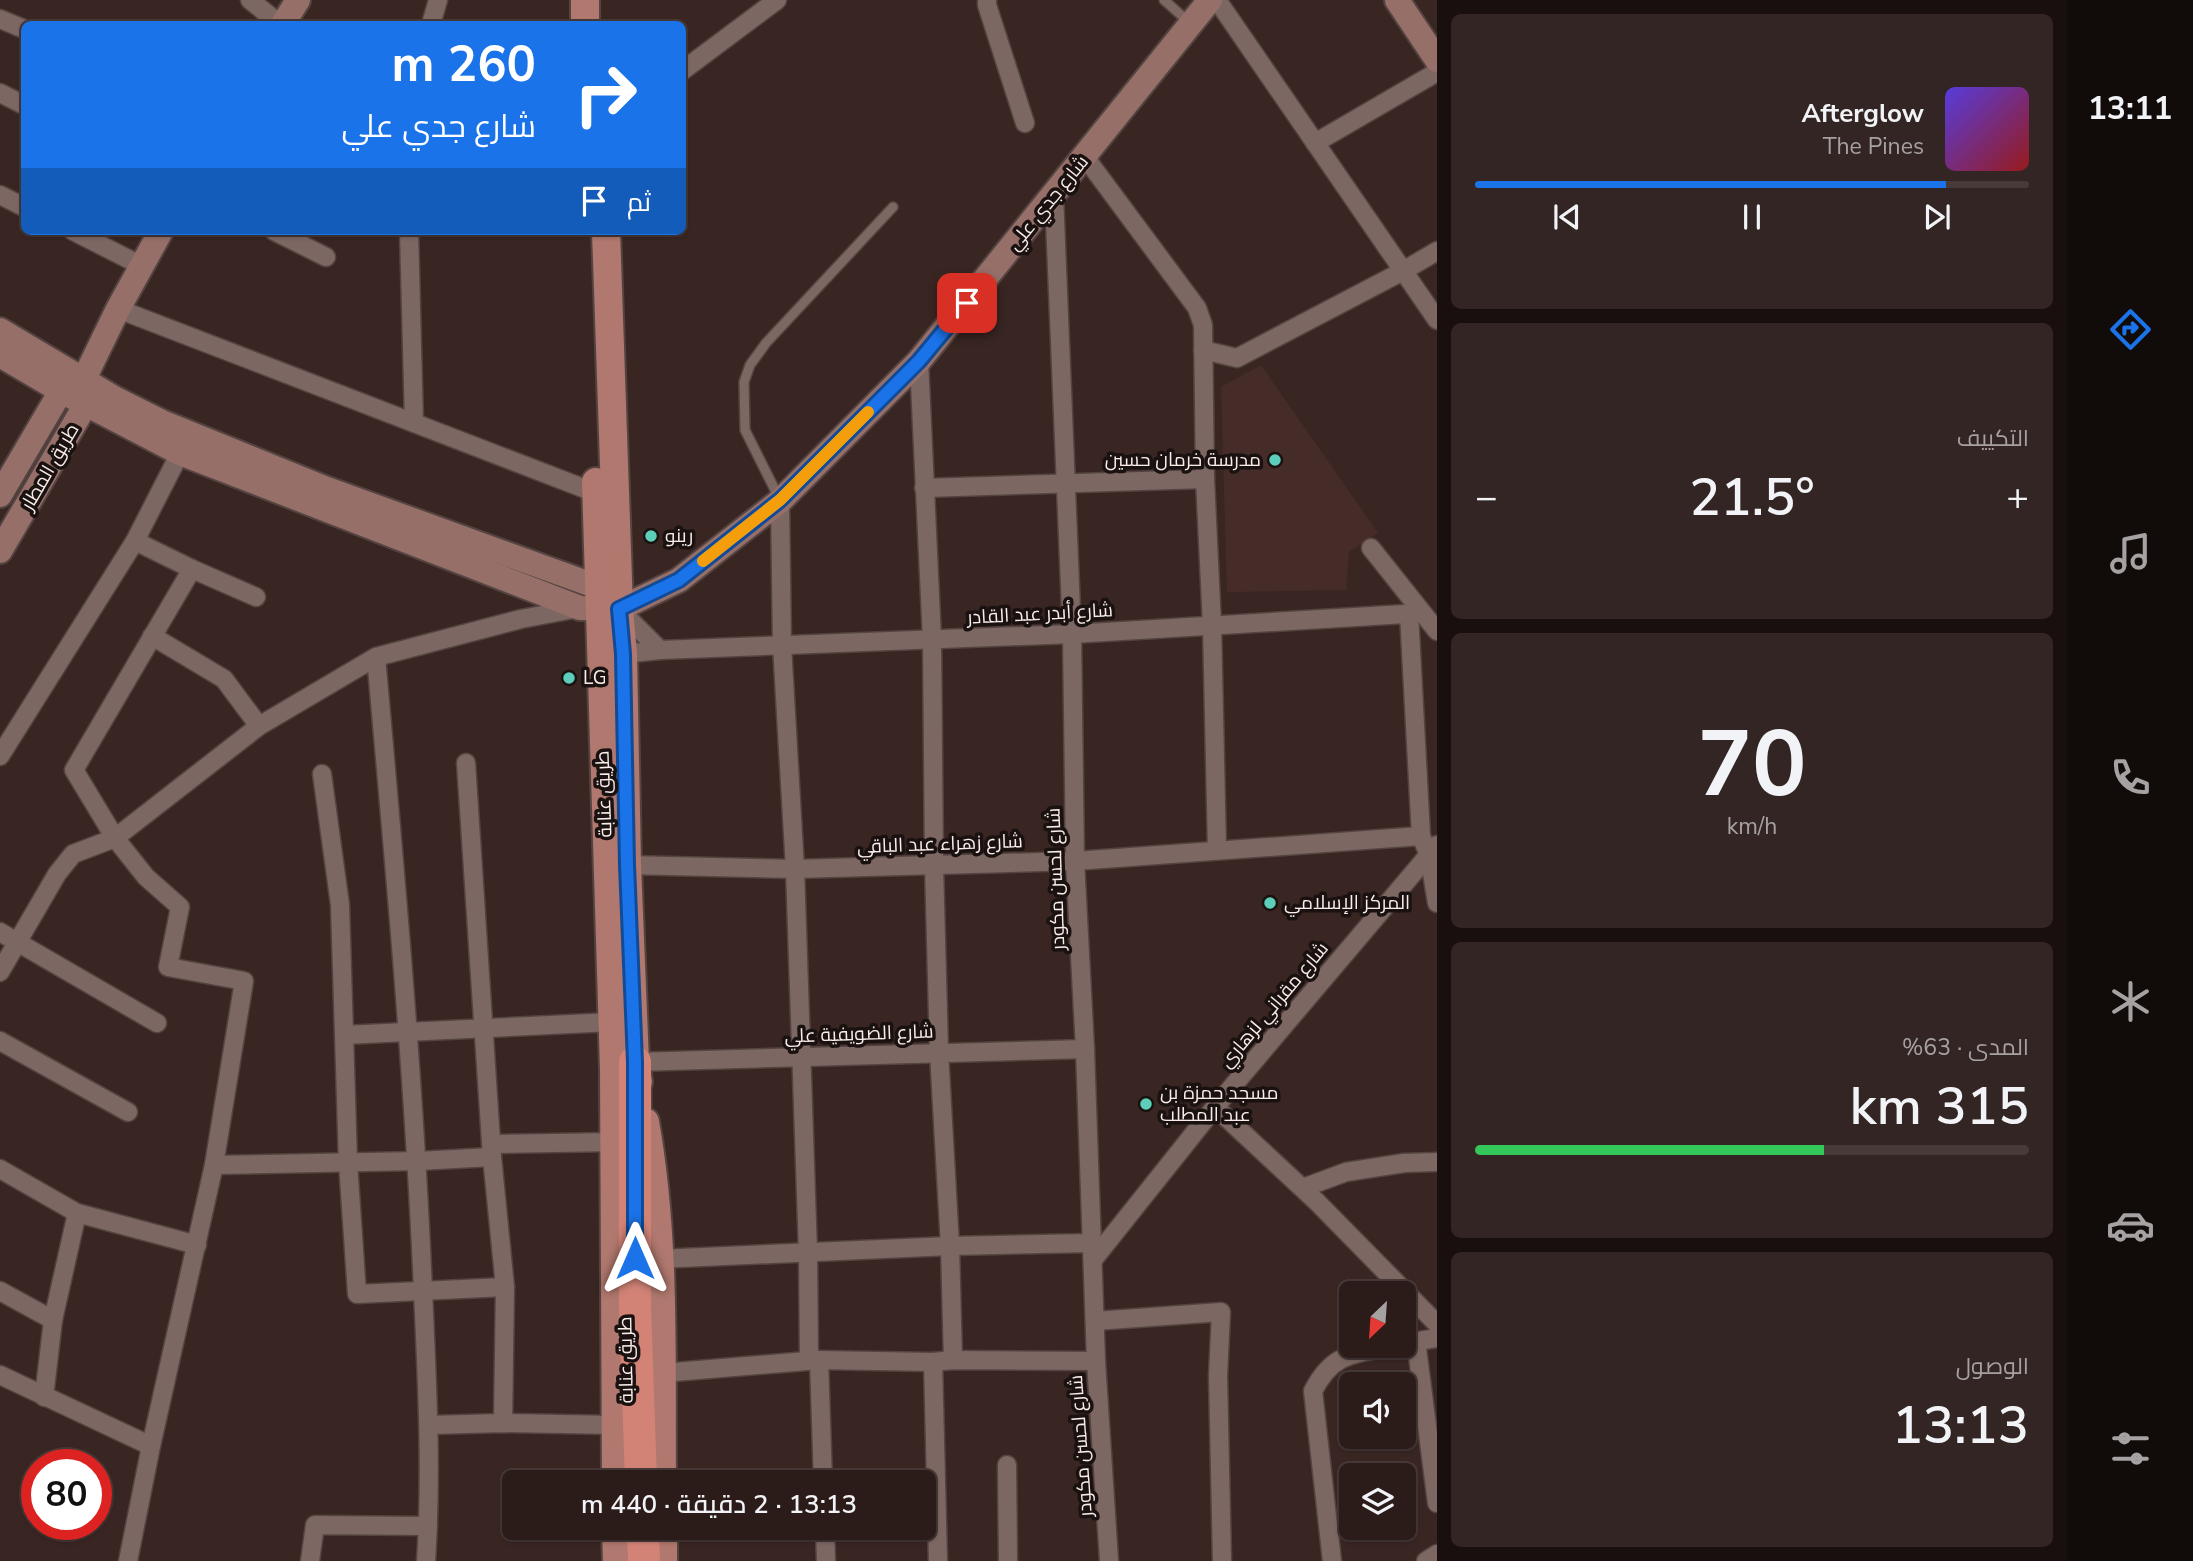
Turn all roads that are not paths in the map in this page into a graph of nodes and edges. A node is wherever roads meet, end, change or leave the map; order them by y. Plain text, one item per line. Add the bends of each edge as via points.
1 (250, 0) edge
2 (298, 0) edge
3 (438, 0) edge
4 (585, 0) edge
5 (603, 0) edge
6 (777, 0) edge
7 (987, 0) edge
8 (1164, 0) edge
9 (1210, 0) edge
10 (1217, 0) edge
11 (1397, 0) edge
12 (0, 19) edge
13 (278, 21) edge
14 (284, 21) edge
15 (431, 21) edge
16 (585, 21) edge
17 (603, 21) edge
18 (1191, 24) junction
19 (21, 28) edge
20 (1437, 60) edge
21 (686, 68) edge
22 (1437, 72) edge
23 (0, 93) edge
24 (21, 104) edge
25 (1024, 123) dead end
26 (1315, 143) junction
27 (1085, 157) junction
28 (0, 195) edge
29 (1054, 195) junction
30 (21, 206) edge
31 (893, 207) dead end
32 (81, 235) edge
33 (159, 235) edge
34 (282, 235) edge
35 (410, 235) edge
36 (588, 235) edge
37 (606, 235) edge
38 (1437, 251) edge
39 (326, 257) dead end
40 (142, 266) junction
41 (1403, 271) junction
42 (118, 310) junction
43 (1437, 320) edge
44 (0, 330) edge
45 (1203, 350) junction
46 (0, 355) edge
47 (919, 361) junction
48 (83, 379) junction
49 (61, 391) junction
50 (86, 404) junction
51 (414, 423) junction
52 (180, 453) junction
53 (1205, 479) junction
54 (1065, 483) junction
55 (924, 488) junction
56 (596, 494) junction
57 (0, 495) edge
58 (780, 500) junction
59 (135, 541) junction
60 (1371, 548) dead end
61 (0, 551) edge
62 (192, 569) junction
63 (256, 597) dead end
64 (599, 604) junction
65 (1416, 613) junction
66 (1212, 625) junction
67 (1437, 631) edge
68 (1072, 634) junction
69 (152, 636) junction
70 (932, 639) junction
71 (782, 645) junction
72 (660, 650) junction
73 (623, 654) junction
74 (376, 657) junction
75 (260, 726) junction
76 (0, 756) edge
77 (466, 763) dead end
78 (322, 774) dead end
79 (115, 838) junction
80 (1429, 846) edge
81 (1217, 850) junction
82 (1075, 861) junction
83 (627, 865) junction
84 (934, 865) junction
85 (795, 869) junction
86 (1437, 903) edge
87 (0, 932) edge
88 (17, 943) junction
89 (0, 972) edge
90 (612, 1022) junction
91 (157, 1023) dead end
92 (484, 1029) junction
93 (409, 1031) junction
94 (344, 1035) junction
95 (0, 1041) edge
96 (1085, 1049) junction
97 (939, 1052) junction
98 (801, 1057) junction
99 (624, 1066) junction
100 (1215, 1107) junction
101 (128, 1112) dead end
102 (614, 1142) junction
103 (491, 1150) junction
104 (418, 1161) junction
105 (1437, 1162) edge
106 (348, 1163) junction
107 (214, 1165) junction
108 (0, 1169) edge
109 (1303, 1188) junction
110 (77, 1213) junction
111 (197, 1245) junction
112 (950, 1246) junction
113 (1092, 1251) junction
114 (808, 1253) junction
115 (658, 1259) junction
116 (505, 1287) junction
117 (0, 1291) edge
118 (423, 1291) junction
119 (53, 1320) junction
120 (1095, 1321) junction
121 (1437, 1324) edge
122 (1437, 1338) edge
123 (1416, 1341) edge
124 (1340, 1358) edge
125 (1413, 1358) edge
126 (814, 1360) junction
127 (953, 1360) junction
128 (1096, 1361) junction
129 (933, 1362) junction
130 (662, 1373) junction
131 (0, 1375) edge
132 (44, 1397) junction
133 (503, 1423) junction
134 (429, 1425) junction
135 (615, 1425) junction
136 (151, 1446) junction
137 (1007, 1465) dead end
138 (616, 1470) edge
139 (629, 1470) edge
140 (641, 1470) edge
141 (662, 1470) edge
142 (822, 1470) edge
143 (1437, 1503) edge
144 (428, 1526) junction
145 (616, 1540) edge
146 (630, 1540) edge
147 (656, 1540) edge
148 (825, 1540) edge
149 (1437, 1554) edge
150 (128, 1561) edge
151 (310, 1561) edge
152 (426, 1561) edge
153 (617, 1561) edge
154 (631, 1561) edge
155 (644, 1561) edge
156 (826, 1561) edge
157 (939, 1561) edge
158 (1008, 1561) edge
159 (1109, 1561) edge
160 (1222, 1561) edge
161 (1332, 1561) edge
162 (1426, 1561) edge

1 - 13 street
2 - 14 street
3 - 15 street
4 - 16 main road
5 - 17 main road
6 - 21 street
7 - 25 street
8 - 18 lane
9 - 18 street, شارع جدي علي
10 - 26 street
11 - 20 street
12 - 19 street
18 - 27 street, شارع جدي علي
22 - 26 street
23 - 24 street
26 - 41 street
27 - 29 street, شارع جدي علي
27 - 45 street via 1197,308 1203,324
28 - 30 street
29 - 47 street, شارع جدي علي
29 - 54 street, شارع لحسن مكودر
31 - 58 lane via 750,365 744,382 746,430
32 - 40 street
33 - 40 street
34 - 39 street
35 - 51 street
36 - 56 main road, طريق عنابة
37 - 64 main road, طريق عنابة
38 - 41 street
40 - 42 street
41 - 43 street
41 - 45 street via 1237,358
42 - 48 street
42 - 51 street
44 - 48 street
45 - 53 street
46 - 49 street
47 - 55 street
47 - 58 street, شارع جدي علي
48 - 49 street
48 - 50 street, طريق المطار
48 - 64 street via 162,422
49 - 50 street
49 - 57 street, طريق المطار
50 - 52 street
50 - 61 street, طريق المطار
51 - 56 street
52 - 59 street
52 - 64 street
53 - 54 street
53 - 66 street
54 - 55 street
54 - 68 street, شارع لحسن مكودر
55 - 70 street
56 - 64 main road, طريق عنابة
58 - 64 street, شارع جدي علي via 679,580
58 - 71 street
59 - 62 street
59 - 76 street
60 - 65 street
62 - 63 street
62 - 69 street
64 - 72 street
64 - 73 main road, طريق عنابة
64 - 74 street
64 - 90 main road, طريق عنابة
65 - 66 street, شارع أبدر عبد القادر
65 - 67 street
65 - 80 street
66 - 68 street, شارع أبدر عبد القادر
66 - 81 street
68 - 70 street, شارع أبدر عبد القادر
68 - 82 street, شارع لحسن مكودر
69 - 75 street via 224,679
69 - 79 street via 74,770
70 - 71 street, شارع أبدر عبد القادر
70 - 84 street
71 - 72 street, شارع أبدر عبد القادر
71 - 85 street
72 - 73 street, شارع أبدر عبد القادر
73 - 83 main road, طريق عنابة
74 - 75 street
74 - 93 street
75 - 79 street
77 - 92 street
78 - 94 street via 340,905
79 - 88 street via 73,855
79 - 107 street via 146,877 180,907 168,967 244,981
80 - 81 street, شارع زهراء عبد الباقي
80 - 86 street
80 - 100 street, شارع مقراني لزهاري
81 - 82 street, شارع زهراء عبد الباقي
82 - 84 street, شارع زهراء عبد الباقي
82 - 96 street, شارع لحسن مكودر
83 - 85 street, شارع زهراء عبد الباقي
83 - 99 main road, طريق عنابة
84 - 85 street, شارع زهراء عبد الباقي
84 - 97 street
85 - 98 street
87 - 88 street
88 - 89 street
88 - 91 street
90 - 92 street
90 - 99 main road, طريق عنابة
92 - 93 street
92 - 103 street
93 - 94 street
93 - 104 street
94 - 106 street
95 - 101 street
96 - 97 street, شارع الضويفية علي
96 - 113 street, شارع لحسن مكودر
97 - 98 street, شارع الضويفية علي
97 - 112 street
98 - 99 street, شارع الضويفية علي
98 - 114 street
99 - 102 main road
99 - 115 main road via 654,1185
99 - 139 highway, طريق عنابة via 620,1124
99 - 140 highway, طريق عنابة
100 - 109 street
100 - 113 street, شارع مقراني لزهاري
102 - 103 street
102 - 135 main road
103 - 104 street
103 - 116 street
104 - 106 street
104 - 118 street
105 - 109 street via 1346,1172
106 - 107 street
106 - 118 street via 357,1294
107 - 111 street
108 - 110 street
109 - 121 street
110 - 111 street
110 - 119 street
111 - 136 street
112 - 113 street
112 - 114 street
112 - 127 street
113 - 120 street, شارع لحسن مكودر
114 - 115 street
114 - 126 street
115 - 130 main road
116 - 118 street
116 - 133 street
117 - 119 street
118 - 134 street
119 - 132 street
120 - 128 street, شارع لحسن مكودر
120 - 160 street via 1221,1312
122 - 123 street
124 - 161 street via 1321,1374 1313,1391
125 - 143 street
126 - 129 street
126 - 130 street
126 - 142 street
127 - 128 street
127 - 129 street
128 - 159 street, شارع لحسن مكودر
129 - 157 street
130 - 141 main road
131 - 132 street
132 - 136 street
133 - 134 street
133 - 135 street
134 - 144 street
135 - 138 main road
136 - 150 street
137 - 158 street
144 - 151 street via 315,1525
144 - 152 street
145 - 153 main road
146 - 154 highway
147 - 155 highway
148 - 156 street
149 - 162 street

